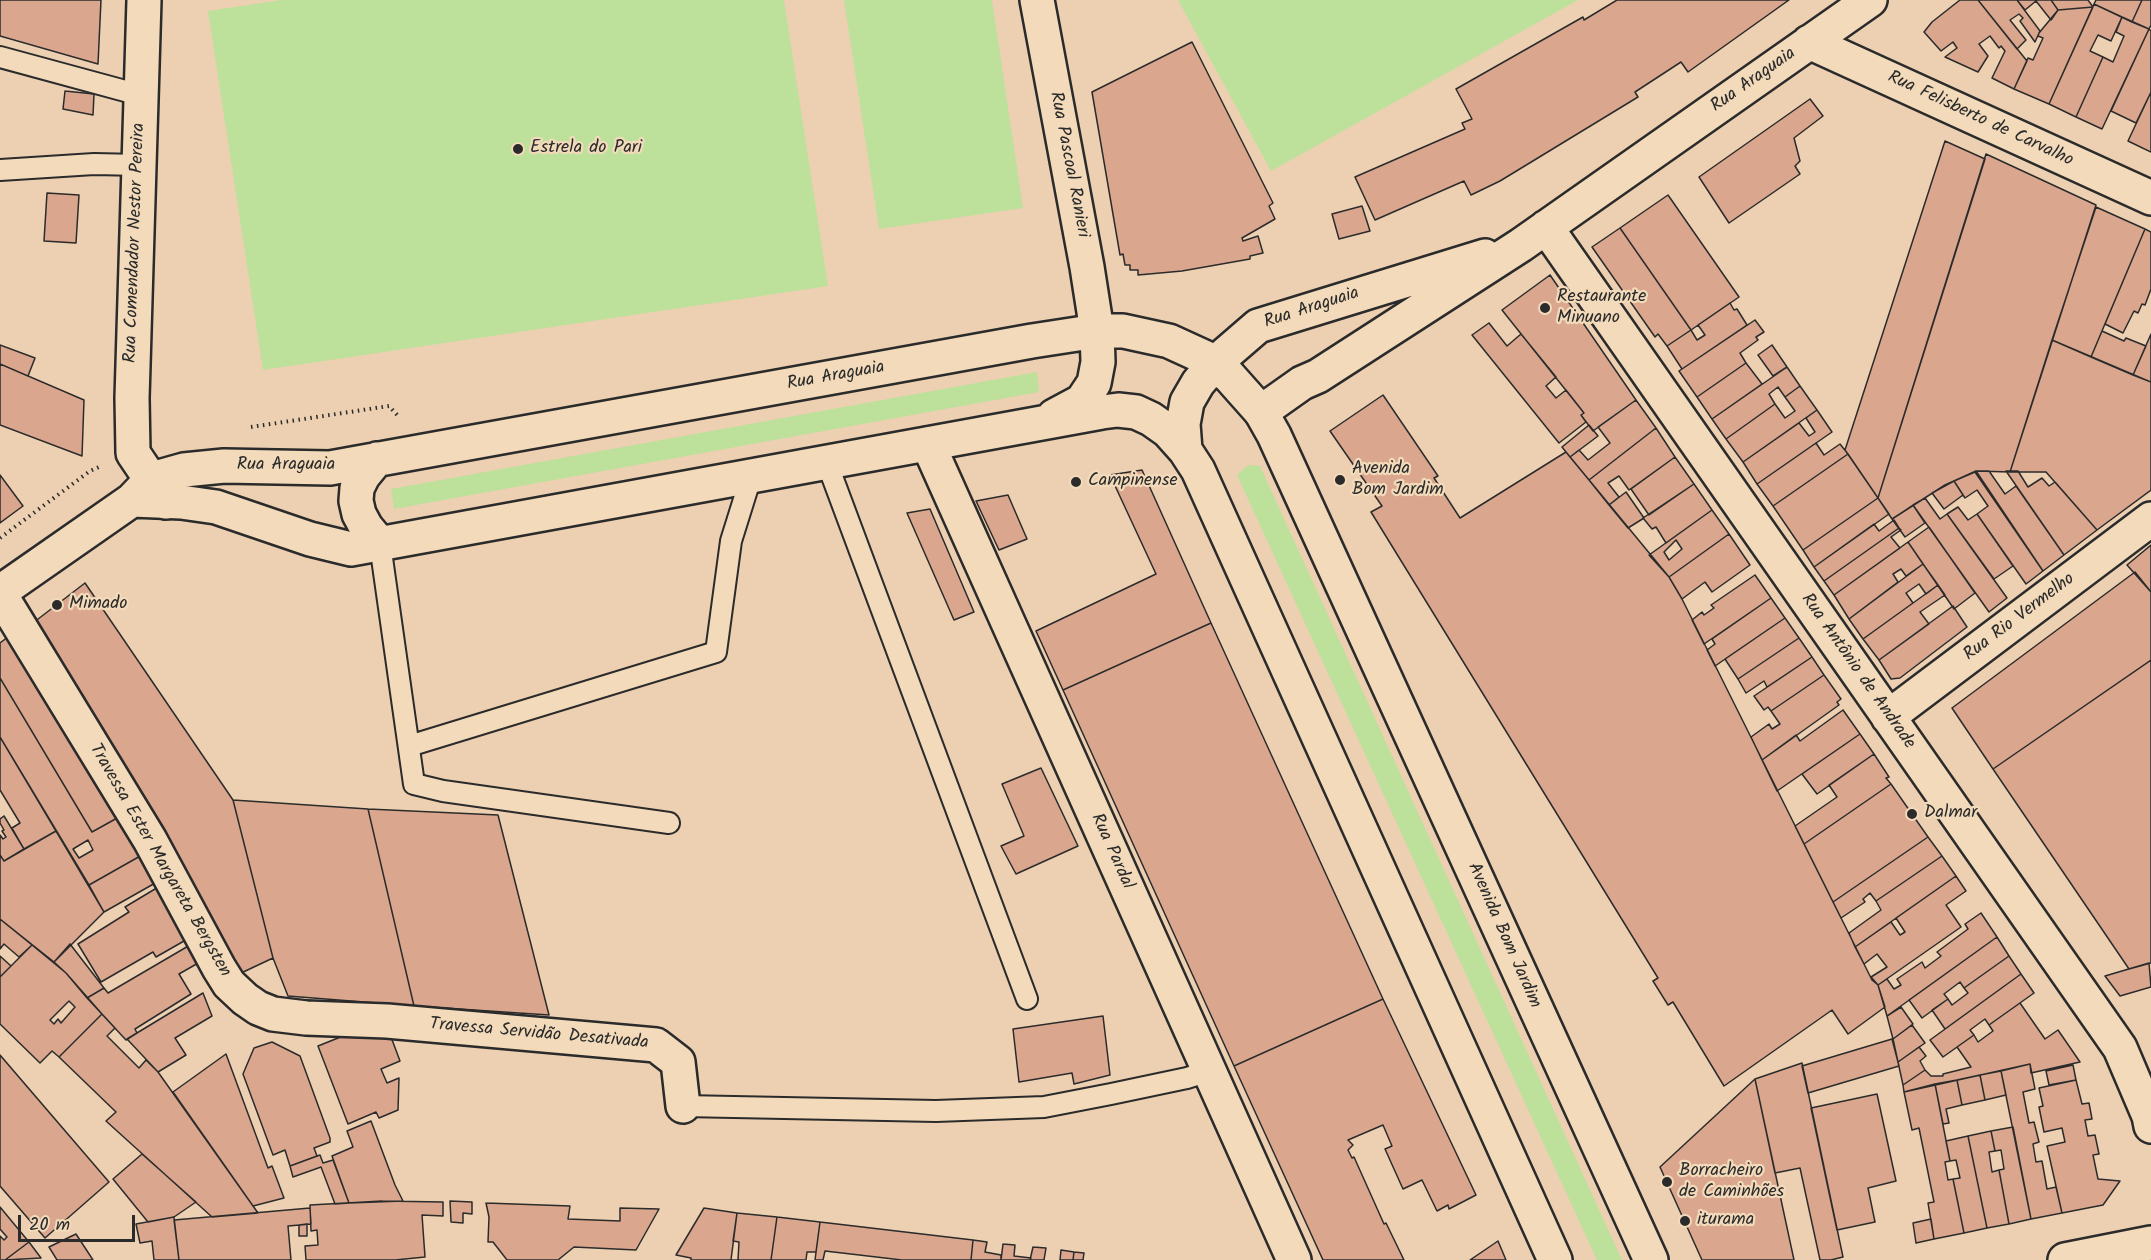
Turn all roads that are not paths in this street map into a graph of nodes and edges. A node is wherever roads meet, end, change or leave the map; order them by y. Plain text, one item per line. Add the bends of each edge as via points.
1 (144, 0) edge
2 (1037, 0) edge
3 (1870, 0) edge
4 (1809, 42) junction
5 (0, 57) edge
6 (140, 95) junction
7 (140, 165) junction
8 (0, 170) edge
9 (2151, 198) edge
10 (1534, 236) junction
11 (1097, 331) junction
12 (1214, 364) junction
13 (1262, 412) junction
14 (1045, 423) junction
15 (928, 444) junction
16 (1185, 450) junction
17 (377, 459) junction
18 (827, 463) junction
19 (751, 477) junction
20 (150, 494) junction
21 (2151, 519) edge
22 (380, 544) junction
23 (0, 593) edge
24 (1888, 717) junction
25 (409, 746) junction
26 (669, 823) dead end
27 (1027, 999) dead end
28 (387, 1021) joint
29 (1209, 1071) junction
30 (683, 1106) joint
31 (2151, 1126) edge
32 (2151, 1243) edge
33 (1548, 1257) edge
34 (1294, 1260) edge
35 (1651, 1260) edge
36 (2065, 1260) edge

1 - 6 street, Rua Comendador Nestor Pereira
2 - 11 street, Rua Pascoal Ranieri
3 - 4 street, Rua Araguaia
4 - 9 street, Rua Felisberto de Carvalho
4 - 10 street, Rua Araguaia
5 - 6 lane
6 - 7 street, Rua Comendador Nestor Pereira
7 - 8 lane
7 - 20 street, Rua Comendador Nestor Pereira via 133,453
10 - 12 street, Rua Araguaia via 1258,326
10 - 13 street, Rua Araguaia
10 - 24 street, Rua Antônio de Andrade
11 - 12 street, Rua Araguaia via 1123,331 1169,341
11 - 14 street, Rua Pascoal Ranieri via 1094,383 1082,401
11 - 17 street, Rua Araguaia
12 - 13 street, Avenida Bom Jardim
12 - 16 street via 1188,402 1183,424
13 - 35 street, Avenida Bom Jardim
14 - 15 street
14 - 16 street via 1118,410 1136,412 1167,431
15 - 18 street
15 - 29 street, Rua Pardal
16 - 33 street via 1198,470
17 - 20 street, Rua Araguaia via 330,468 224,466 184,470
17 - 22 street via 363,476 356,501 366,527
18 - 19 street
18 - 27 lane
19 - 22 street
19 - 25 lane via 731,541 716,652
20 - 22 street via 216,507 351,549
20 - 23 street, Rua Araguaia
21 - 24 street, Rua Rio Vermelho
22 - 25 lane
23 - 28 street, Travessa Ester Margareta Bergsten via 150,840 230,984 258,1008 273,1014
24 - 31 street, Rua Antônio de Andrade via 2120,1048
25 - 26 lane via 414,784 432,790
28 - 30 street, Travessa Servidão Desativada via 656,1045 678,1062
29 - 30 lane via 1044,1107 936,1111
29 - 34 street, Rua Pardal
32 - 36 street

